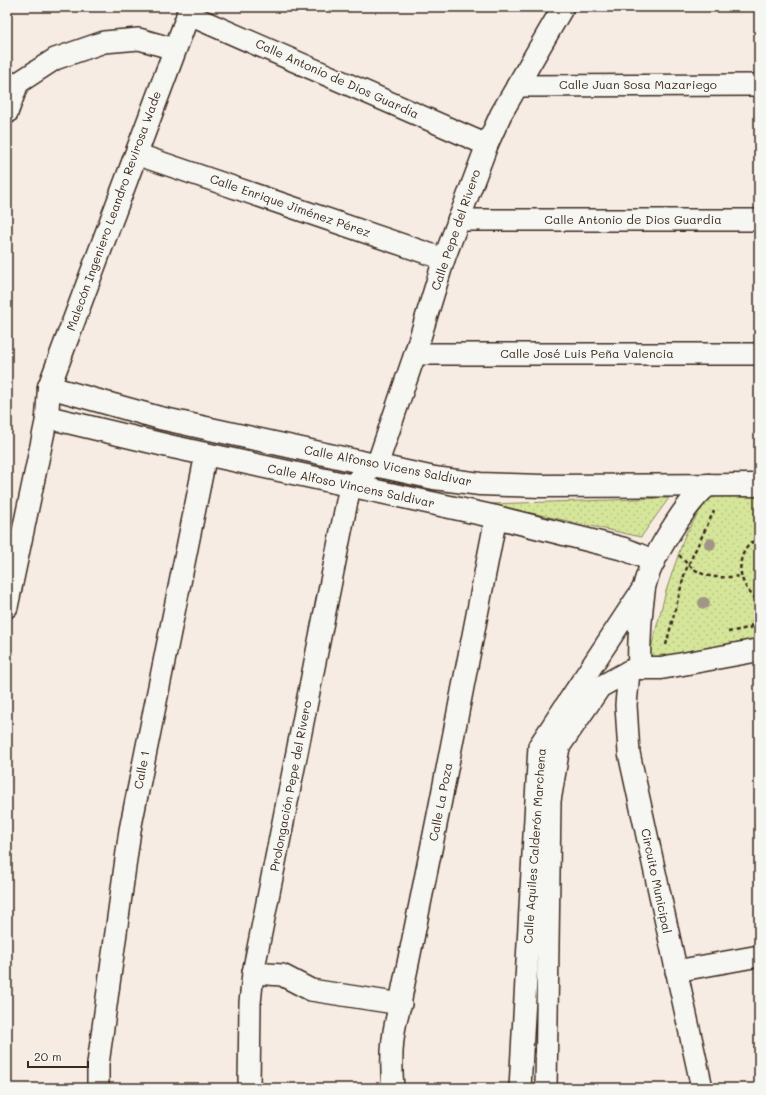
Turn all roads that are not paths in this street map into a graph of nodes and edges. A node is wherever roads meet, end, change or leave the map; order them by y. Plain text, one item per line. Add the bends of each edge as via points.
1 (563, 7) edge
2 (189, 10) edge
3 (174, 49) junction
4 (759, 85) edge
5 (517, 86) junction
6 (7, 113) edge
7 (487, 144) junction
8 (136, 154) junction
9 (458, 220) junction
10 (759, 220) edge
11 (444, 259) junction
12 (415, 354) junction
13 (759, 354) edge
14 (50, 387) junction
15 (46, 417) junction
16 (206, 454) junction
17 (377, 466) junction
18 (708, 485) junction
19 (759, 485) edge
20 (350, 486) junction
21 (496, 517) junction
22 (654, 561) junction
23 (644, 587) junction
24 (7, 607) edge
25 (759, 652) edge
26 (634, 670) junction
27 (759, 956) edge
28 (676, 971) junction
29 (253, 973) junction
30 (401, 1004) junction
31 (98, 1088) edge
32 (249, 1088) edge
33 (393, 1088) edge
34 (520, 1088) edge
35 (546, 1088) edge
36 (702, 1088) edge

1 - 5 street, Calle Pepe del Rivero
2 - 3 main road, Malecón Ingeniero Leandro Revirosa Wade
2 - 7 street, Calle Antonio de Dios Guardia
3 - 6 street via 140,39 104,42 55,59 18,83
3 - 8 main road, Malecón Ingeniero Leandro Revirosa Wade
4 - 5 street, Calle Juan Sosa Mazariego
5 - 7 street, Calle Pepe del Rivero
7 - 9 street, Calle Pepe del Rivero
8 - 11 street, Calle Enrique Jiménez Pérez
8 - 14 main road, Malecón Ingeniero Leandro Revirosa Wade
9 - 10 street, Calle Antonio de Dios Guardia
9 - 11 street, Calle Pepe del Rivero
11 - 12 street, Calle Pepe del Rivero
12 - 13 street, Calle José Luis Peña Valencia
12 - 17 street, Calle Pepe del Rivero
14 - 15 main road, Malecón Ingeniero Leandro Revirosa Wade
14 - 17 main road, Calle Alfonso Vicens Saldivar via 160,418
15 - 16 main road, Calle Alfoso Vincens Saldivar
15 - 24 street
16 - 20 main road, Calle Alfoso Vincens Saldivar
16 - 31 street, Calle 1 via 130,830 98,1064
17 - 18 main road, Calle Alfonso Vicens Saldivar via 434,478 480,484
17 - 20 street
18 - 19 main road, Calle Alfonso Vicens Saldivar
18 - 22 main road, Circuito Municipal via 699,492 681,515
20 - 21 main road, Calle Alfoso Vincens Saldivar
20 - 29 street, Prolongación Pepe del Rivero
21 - 22 main road, Calle Alfoso Vincens Saldivar via 624,549
21 - 30 street, Calle La Poza
22 - 23 main road, Circuito Municipal
23 - 26 main road, Circuito Municipal
23 - 34 street, Calle Aquiles Calderón Marchena via 539,746
25 - 26 main road
26 - 28 street, Circuito Municipal via 626,704 629,753
26 - 35 street, Calle Aquiles Calderón Marchena via 600,688 559,747 550,801
27 - 28 street
28 - 36 street, Circuito Municipal
29 - 30 street via 282,975 311,990
29 - 32 street, Prolongación Pepe del Rivero
30 - 33 street, Calle La Poza via 393,1042

